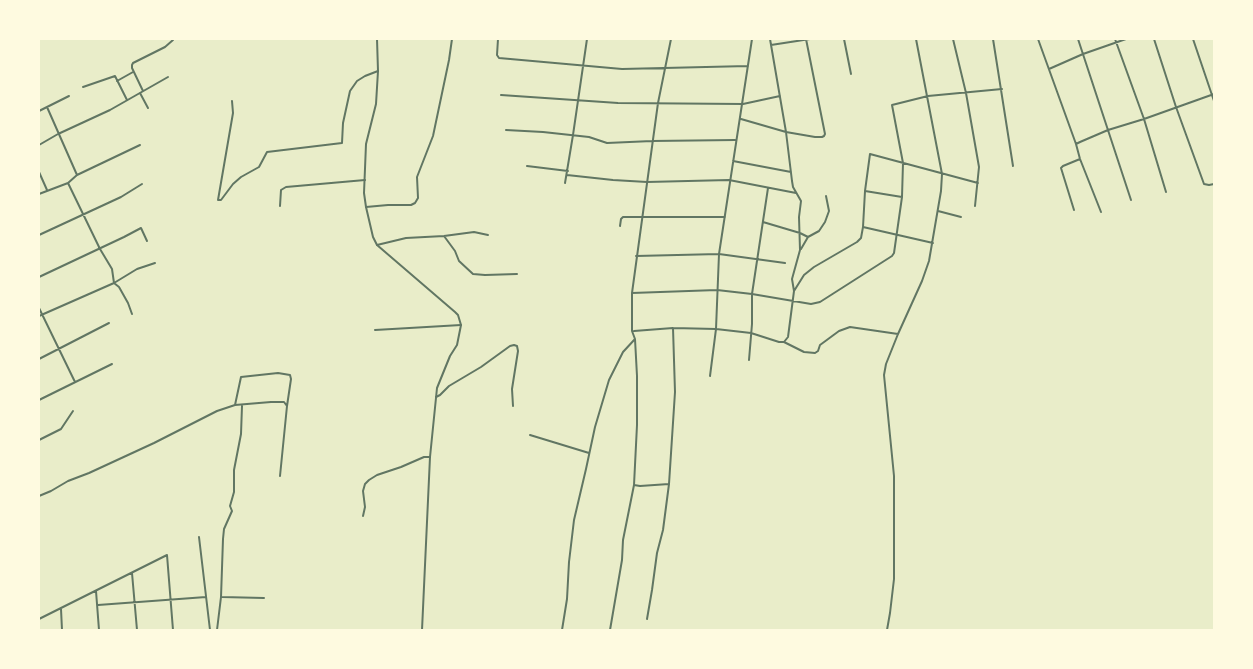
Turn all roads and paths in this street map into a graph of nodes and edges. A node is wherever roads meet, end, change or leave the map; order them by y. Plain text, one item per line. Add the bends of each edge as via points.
1 (377, 39) edge
2 (452, 39) edge
3 (498, 39) edge
4 (586, 39) edge
5 (670, 39) edge
6 (752, 39) edge
7 (770, 39) edge
8 (808, 39) edge
9 (844, 39) edge
10 (916, 39) edge
11 (953, 39) edge
12 (993, 39) edge
13 (1038, 39) edge
14 (1078, 39) edge
15 (1126, 39) edge
16 (1154, 39) edge
17 (1193, 39) edge
18 (173, 40) edge
19 (1116, 41) edge
20 (771, 45) junction
21 (1083, 54) junction
22 (583, 65) junction
23 (747, 66) junction
24 (664, 68) junction
25 (1049, 69) junction
26 (378, 71) junction
27 (134, 72) junction
28 (851, 74) dead end
29 (168, 77) dead end
30 (117, 81) junction
31 (83, 87) dead end
32 (1002, 89) junction
33 (142, 92) junction
34 (966, 93) junction
35 (1213, 94) edge
36 (501, 95) dead end
37 (69, 96) dead end
38 (780, 96) junction
39 (928, 96) junction
40 (127, 100) junction
41 (578, 100) junction
42 (232, 101) dead end
43 (1214, 101) edge
44 (658, 103) junction
45 (743, 104) junction
46 (47, 107) junction
47 (1176, 107) junction
48 (148, 108) dead end
49 (39, 111) edge
50 (741, 119) junction
51 (1144, 119) junction
52 (506, 130) dead end
53 (1108, 130) junction
54 (786, 132) junction
55 (58, 134) junction
56 (573, 135) junction
57 (736, 140) junction
58 (652, 141) junction
59 (1076, 144) junction
60 (39, 145) edge
61 (140, 146) dead end
62 (1080, 159) junction
63 (733, 161) junction
64 (903, 163) junction
65 (527, 166) dead end
66 (1013, 166) dead end
67 (568, 171) junction
68 (39, 172) edge
69 (791, 172) junction
70 (942, 174) junction
71 (77, 175) junction
72 (567, 175) junction
73 (365, 180) junction
74 (729, 180) junction
75 (647, 182) junction
76 (68, 183) junction
77 (565, 183) dead end
78 (978, 183) junction
79 (142, 184) dead end
80 (1214, 184) edge
81 (768, 188) junction
82 (47, 190) junction
83 (865, 191) junction
84 (1166, 192) dead end
85 (39, 194) edge
86 (798, 194) junction
87 (826, 196) dead end
88 (902, 197) junction
89 (1131, 200) dead end
90 (280, 206) dead end
91 (975, 206) dead end
92 (366, 207) junction
93 (1074, 210) dead end
94 (938, 211) junction
95 (1101, 212) dead end
96 (84, 214) junction
97 (642, 217) junction
98 (724, 217) junction
99 (961, 217) dead end
100 (763, 222) junction
101 (620, 226) dead end
102 (863, 227) junction
103 (800, 233) junction
104 (898, 234) junction
105 (488, 235) dead end
106 (39, 236) edge
107 (444, 236) junction
108 (808, 237) junction
109 (147, 241) dead end
110 (933, 243) junction
111 (377, 245) junction
112 (100, 249) junction
113 (800, 250) junction
114 (718, 254) junction
115 (636, 256) junction
116 (757, 260) junction
117 (155, 263) dead end
118 (785, 264) dead end
119 (517, 274) dead end
120 (39, 277) edge
121 (114, 283) junction
122 (717, 290) junction
123 (794, 291) junction
124 (632, 293) junction
125 (752, 294) junction
126 (792, 300) junction
127 (39, 308) edge
128 (132, 314) dead end
129 (41, 315) edge
130 (109, 323) dead end
131 (461, 326) junction
132 (673, 328) junction
133 (716, 329) junction
134 (375, 330) dead end
135 (632, 331) junction
136 (751, 333) junction
137 (898, 334) junction
138 (635, 339) junction
139 (784, 342) junction
140 (59, 350) junction
141 (39, 359) edge
142 (749, 360) dead end
143 (112, 364) dead end
144 (710, 376) dead end
145 (75, 382) junction
146 (436, 397) junction
147 (39, 400) edge
148 (235, 405) junction
149 (242, 406) junction
150 (287, 406) junction
151 (513, 406) dead end
152 (73, 411) dead end
153 (530, 435) dead end
154 (39, 440) edge
155 (589, 453) junction
156 (430, 457) junction
157 (280, 476) dead end
158 (669, 484) junction
159 (634, 485) junction
160 (39, 496) edge
161 (363, 516) dead end
162 (199, 537) dead end
163 (132, 572) junction
164 (96, 590) junction
165 (206, 597) junction
166 (221, 597) junction
167 (264, 598) dead end
168 (171, 601) junction
169 (135, 603) junction
170 (98, 605) junction
171 (61, 609) junction
172 (39, 619) edge
173 (647, 620) dead end
174 (62, 630) edge
175 (99, 630) edge
176 (136, 630) edge
177 (173, 630) edge
178 (210, 630) edge
179 (217, 630) edge
180 (422, 630) edge
181 (562, 630) edge
182 (610, 630) edge
183 (887, 630) edge

1 - 26 street
2 - 92 street via 433,136 417,177 418,198 411,205
3 - 22 street via 499,58
4 - 22 street
5 - 24 street
6 - 23 street
7 - 20 street
8 - 20 street
8 - 54 street via 825,134 822,137
9 - 28 street
10 - 39 street
11 - 34 street
12 - 32 street
13 - 25 street
14 - 21 street
15 - 19 street
16 - 47 street
17 - 35 street
18 - 27 street via 133,63
19 - 21 street
19 - 51 street
20 - 38 street
21 - 25 street
21 - 53 street
22 - 24 street
22 - 41 street
23 - 24 street
23 - 45 street
24 - 44 street
25 - 59 street
26 - 42 street via 364,76 350,91 342,143 267,152 259,167 241,177 219,201
26 - 73 street via 376,104 366,144
27 - 30 street
27 - 33 street
29 - 33 street
30 - 31 street via 115,76
30 - 40 street
32 - 34 street
32 - 66 street
33 - 40 street
33 - 48 street
34 - 39 street
34 - 78 street via 980,167
35 - 43 street
35 - 47 street
36 - 41 street
37 - 46 street
38 - 45 street
38 - 54 street
39 - 64 street via 892,105
39 - 70 street
40 - 55 street
41 - 44 street
41 - 56 street
44 - 45 street
44 - 58 street
45 - 50 street
46 - 49 street
46 - 55 street
47 - 51 street
47 - 80 street via 1204,184
50 - 54 street
50 - 57 street
51 - 53 street
51 - 84 street
52 - 56 street
53 - 59 street
53 - 89 street
54 - 69 street
55 - 60 street
55 - 71 street
56 - 58 street via 607,143
56 - 67 street
57 - 58 street
57 - 63 street
58 - 75 street
59 - 62 street
61 - 71 street
62 - 93 street via 1061,168
62 - 95 street
63 - 69 street
63 - 74 street
64 - 70 street
64 - 83 street via 870,154
64 - 88 street
65 - 67 street
67 - 72 street
68 - 82 street
69 - 86 street
70 - 78 street
70 - 94 street
71 - 76 street
72 - 75 street
72 - 77 street
73 - 90 street via 286,187 281,190
73 - 92 street
74 - 75 street
74 - 81 street
74 - 98 street
75 - 97 street
76 - 82 street
76 - 96 street
78 - 91 street
79 - 96 street
81 - 86 street
81 - 100 street
82 - 85 street
83 - 88 street
83 - 102 street
86 - 103 street
87 - 108 street via 829,211 825,222
88 - 104 street
92 - 111 street
94 - 99 street
94 - 110 street
96 - 106 street
96 - 112 street
97 - 98 street
97 - 101 street via 622,217
97 - 115 street
98 - 114 street
100 - 103 street
100 - 116 street
102 - 104 street
102 - 123 street via 857,242 814,267
103 - 108 street
103 - 113 street
104 - 110 street
104 - 126 street via 892,256 820,302
105 - 107 street via 474,232
107 - 111 street via 406,238
107 - 119 street via 459,261 473,274
108 - 113 street
109 - 112 street via 141,228
110 - 137 street via 922,281
111 - 131 street via 455,312
112 - 120 street
112 - 121 street via 112,269
113 - 123 street via 792,279
114 - 115 street
114 - 116 street
114 - 122 street
115 - 124 street
116 - 118 street
116 - 125 street
117 - 121 street
121 - 128 street
121 - 129 street
122 - 124 street
122 - 125 street
122 - 133 street
123 - 126 street
124 - 135 street
125 - 126 street
125 - 136 street
126 - 139 street
127 - 129 street
129 - 140 street
130 - 140 street
131 - 134 street
131 - 146 street
132 - 133 street
132 - 135 street
132 - 158 street via 675,392
133 - 136 street
133 - 144 street
135 - 138 street
136 - 139 street
136 - 142 street
137 - 139 street via 850,327 839,331 814,353
137 - 183 street via 884,375 894,476 894,579
138 - 155 street via 623,352 609,380
138 - 159 street
140 - 141 street
140 - 145 street
143 - 145 street
145 - 147 street
146 - 151 street via 514,345 518,351
146 - 156 street
148 - 149 street
148 - 150 street via 241,377 278,373 290,375
148 - 160 street
149 - 150 street via 284,402
149 - 166 street via 232,511 223,539
150 - 157 street
152 - 154 street via 61,429
153 - 155 street
155 - 181 street via 574,520
156 - 161 street via 369,480 363,491
156 - 180 street
158 - 159 street
158 - 173 street
159 - 182 street
162 - 165 street
163 - 164 street
163 - 168 street via 167,555
163 - 169 street
164 - 170 street
164 - 171 street
165 - 168 street
165 - 178 street
166 - 167 street
166 - 179 street
168 - 169 street
168 - 177 street
169 - 170 street
169 - 176 street
170 - 175 street
171 - 172 street
171 - 174 street

